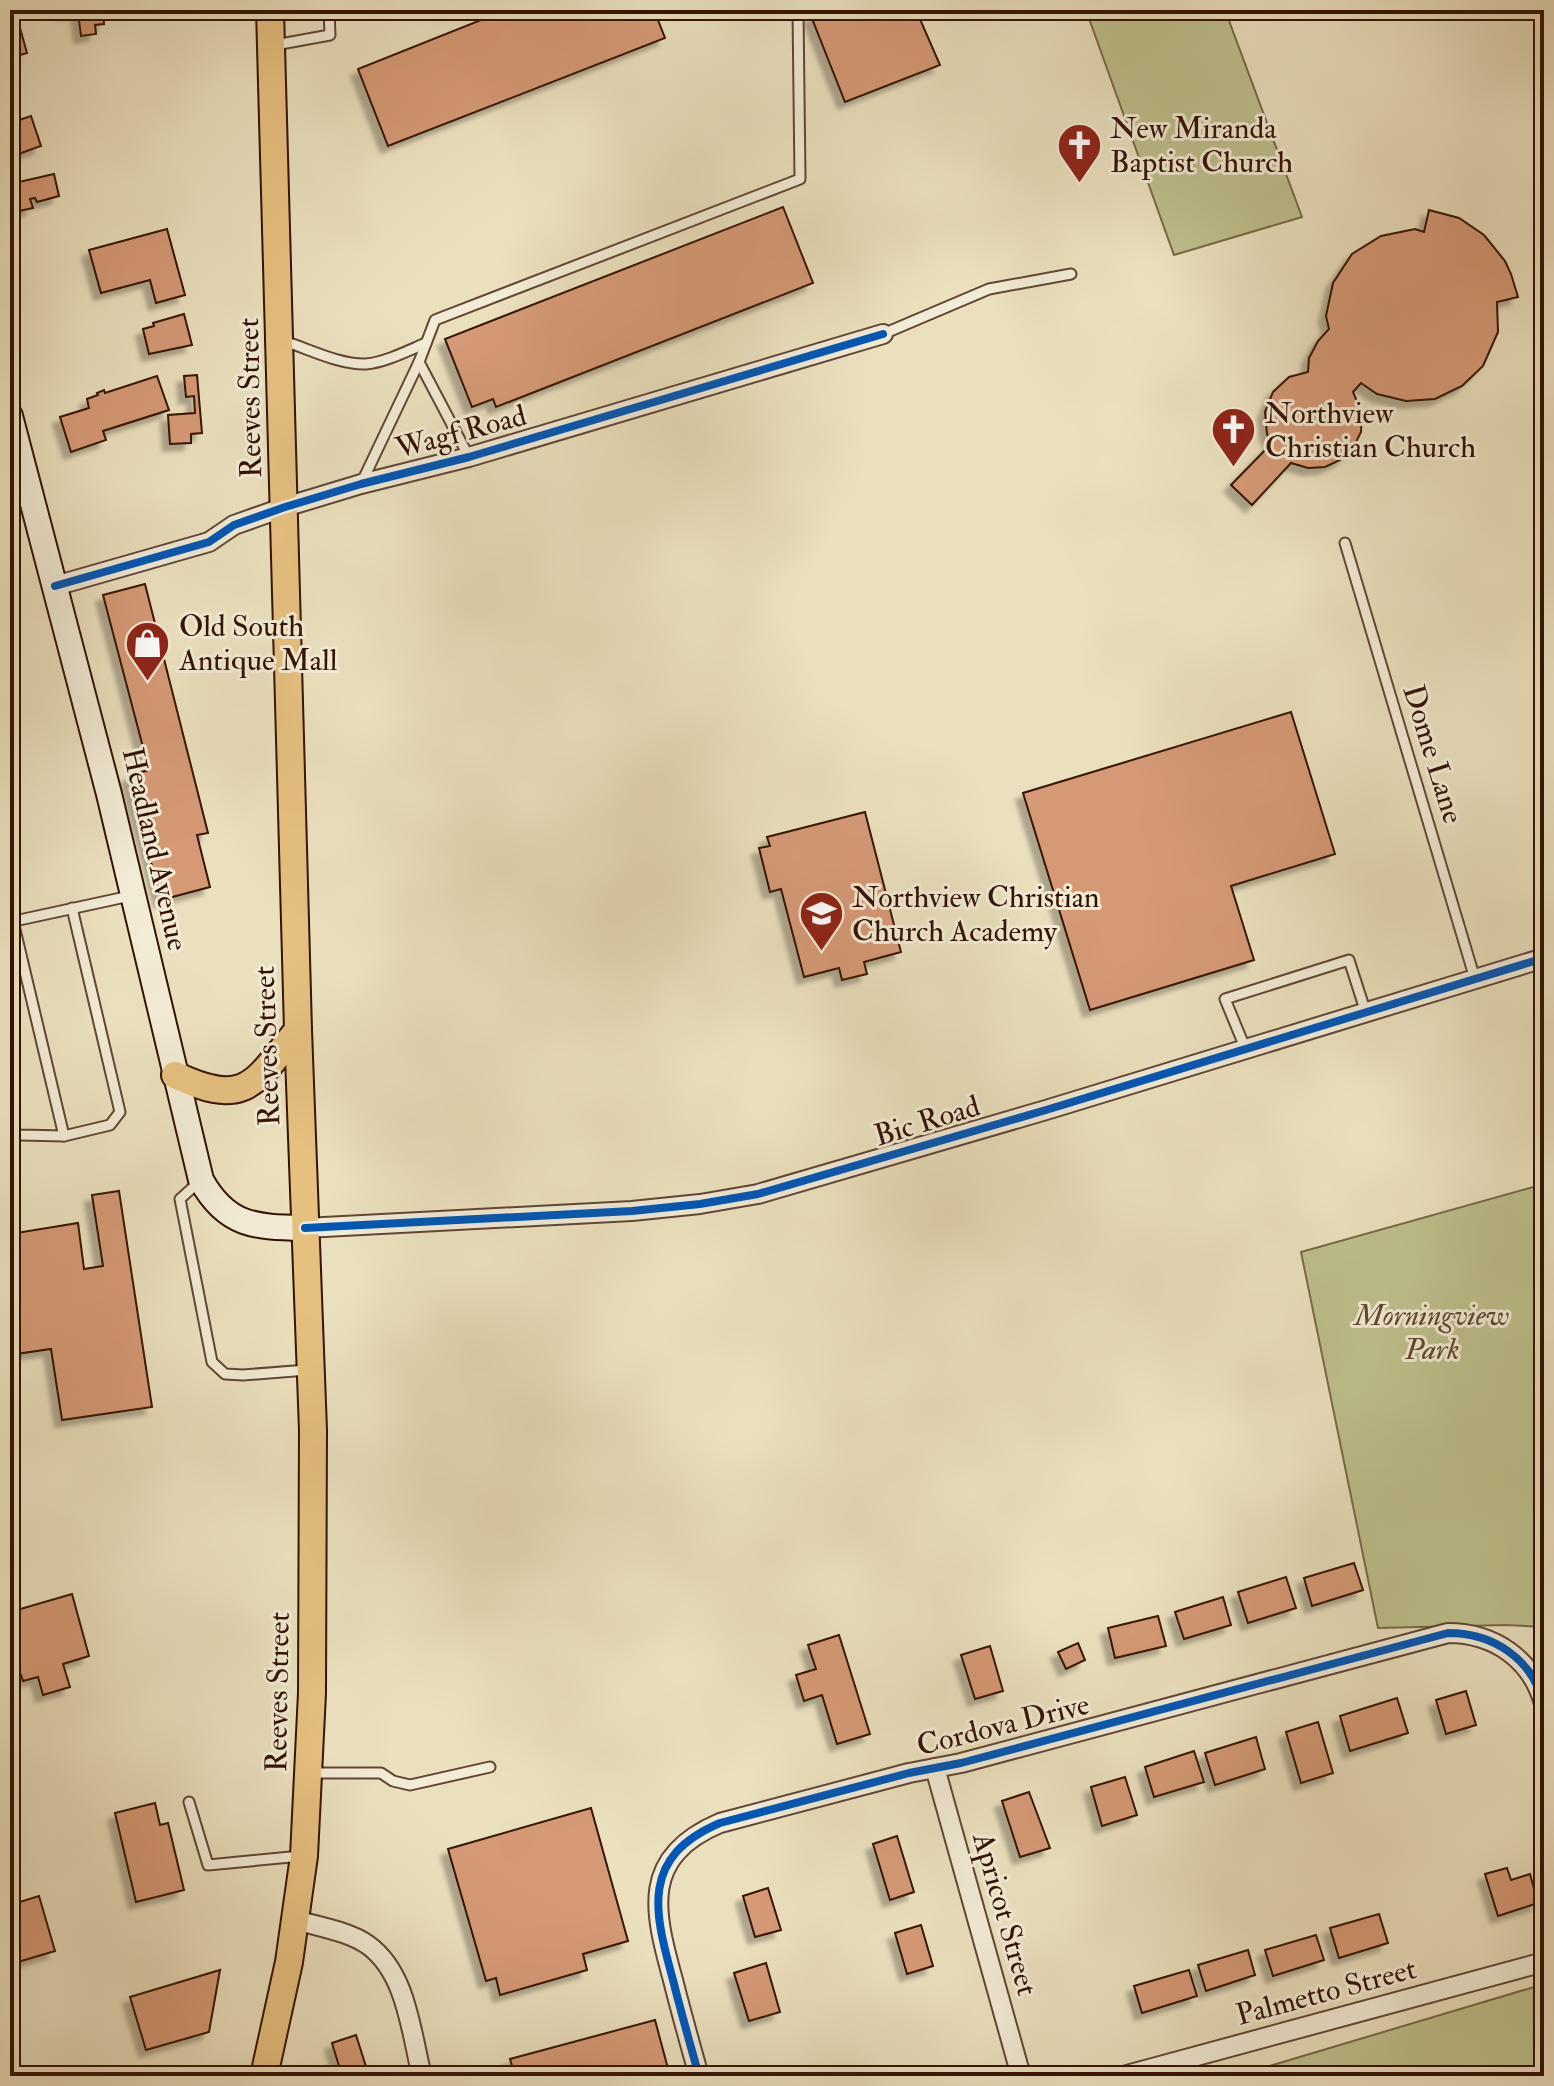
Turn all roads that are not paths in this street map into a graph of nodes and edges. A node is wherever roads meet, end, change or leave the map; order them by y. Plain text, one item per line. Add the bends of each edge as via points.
1 (270, 10) edge
2 (329, 10) edge
3 (798, 10) edge
4 (271, 46) junction
5 (1071, 274) dead end
6 (883, 334) joint
7 (281, 340) junction
8 (426, 343) junction
9 (419, 362) junction
10 (10, 416) edge
11 (469, 457) junction
12 (361, 484) junction
13 (285, 507) junction
14 (1345, 543) dead end
15 (55, 586) junction
16 (133, 895) junction
17 (72, 908) junction
18 (11, 922) edge
19 (1544, 958) edge
20 (1475, 979) junction
21 (1366, 1013) junction
22 (298, 1030) junction
23 (1246, 1050) junction
24 (175, 1075) junction
25 (10, 1131) edge
26 (64, 1136) junction
27 (201, 1180) junction
28 (305, 1228) junction
29 (311, 1369) junction
30 (1544, 1704) edge
31 (490, 1767) dead end
32 (935, 1768) junction
33 (308, 1773) junction
34 (189, 1802) dead end
35 (304, 1856) junction
36 (296, 1920) junction
37 (1544, 1962) edge
38 (264, 2076) edge
39 (422, 2076) edge
40 (699, 2076) edge
41 (1021, 2076) edge
42 (1123, 2076) edge

1 - 4 main road, Reeves Street
2 - 4 lane via 330,35
3 - 8 lane via 800,179 435,320
4 - 7 main road, Reeves Street
5 - 6 lane via 989,289
6 - 11 street, Wagf Road
7 - 8 lane via 366,364
7 - 13 main road, Reeves Street
8 - 9 lane
9 - 11 lane
9 - 12 lane
10 - 15 main road, Headland Avenue
11 - 12 street, Wagf Road
12 - 13 street, Wagf Road
13 - 15 street, Wagf Road via 234,525 209,542
13 - 22 main road, Reeves Street
14 - 20 lane, Dome Lane
15 - 16 main road, Headland Avenue
16 - 17 lane
16 - 24 main road, Headland Avenue
17 - 18 lane
17 - 26 lane via 120,1112 110,1125
18 - 26 lane
19 - 20 street, Bic Road
20 - 21 street, Bic Road
21 - 23 street, Bic Road
21 - 23 lane via 1349,960 1225,999
22 - 24 main road via 245,1087 216,1091
22 - 28 main road, Reeves Street
23 - 28 street, Bic Road via 758,1194 632,1211
24 - 27 main road, Headland Avenue
25 - 26 lane
27 - 28 main road, Headland Avenue via 218,1204 242,1221
27 - 29 lane via 180,1199 212,1362 225,1374
28 - 29 main road, Reeves Street
29 - 33 main road, Reeves Street
30 - 32 street, Cordova Drive via 1534,1679 1515,1655 1476,1635 1448,1633
31 - 33 lane via 410,1785 381,1773
32 - 40 street, Cordova Drive via 720,1823 679,1850 663,1875 657,1915
32 - 41 street, Apricot Street
33 - 35 main road, Reeves Street
34 - 35 lane via 208,1865
35 - 36 main road, Reeves Street
36 - 38 main road, Reeves Street
36 - 39 street via 353,1937 388,1965 400,1988
37 - 42 street, Palmetto Street

